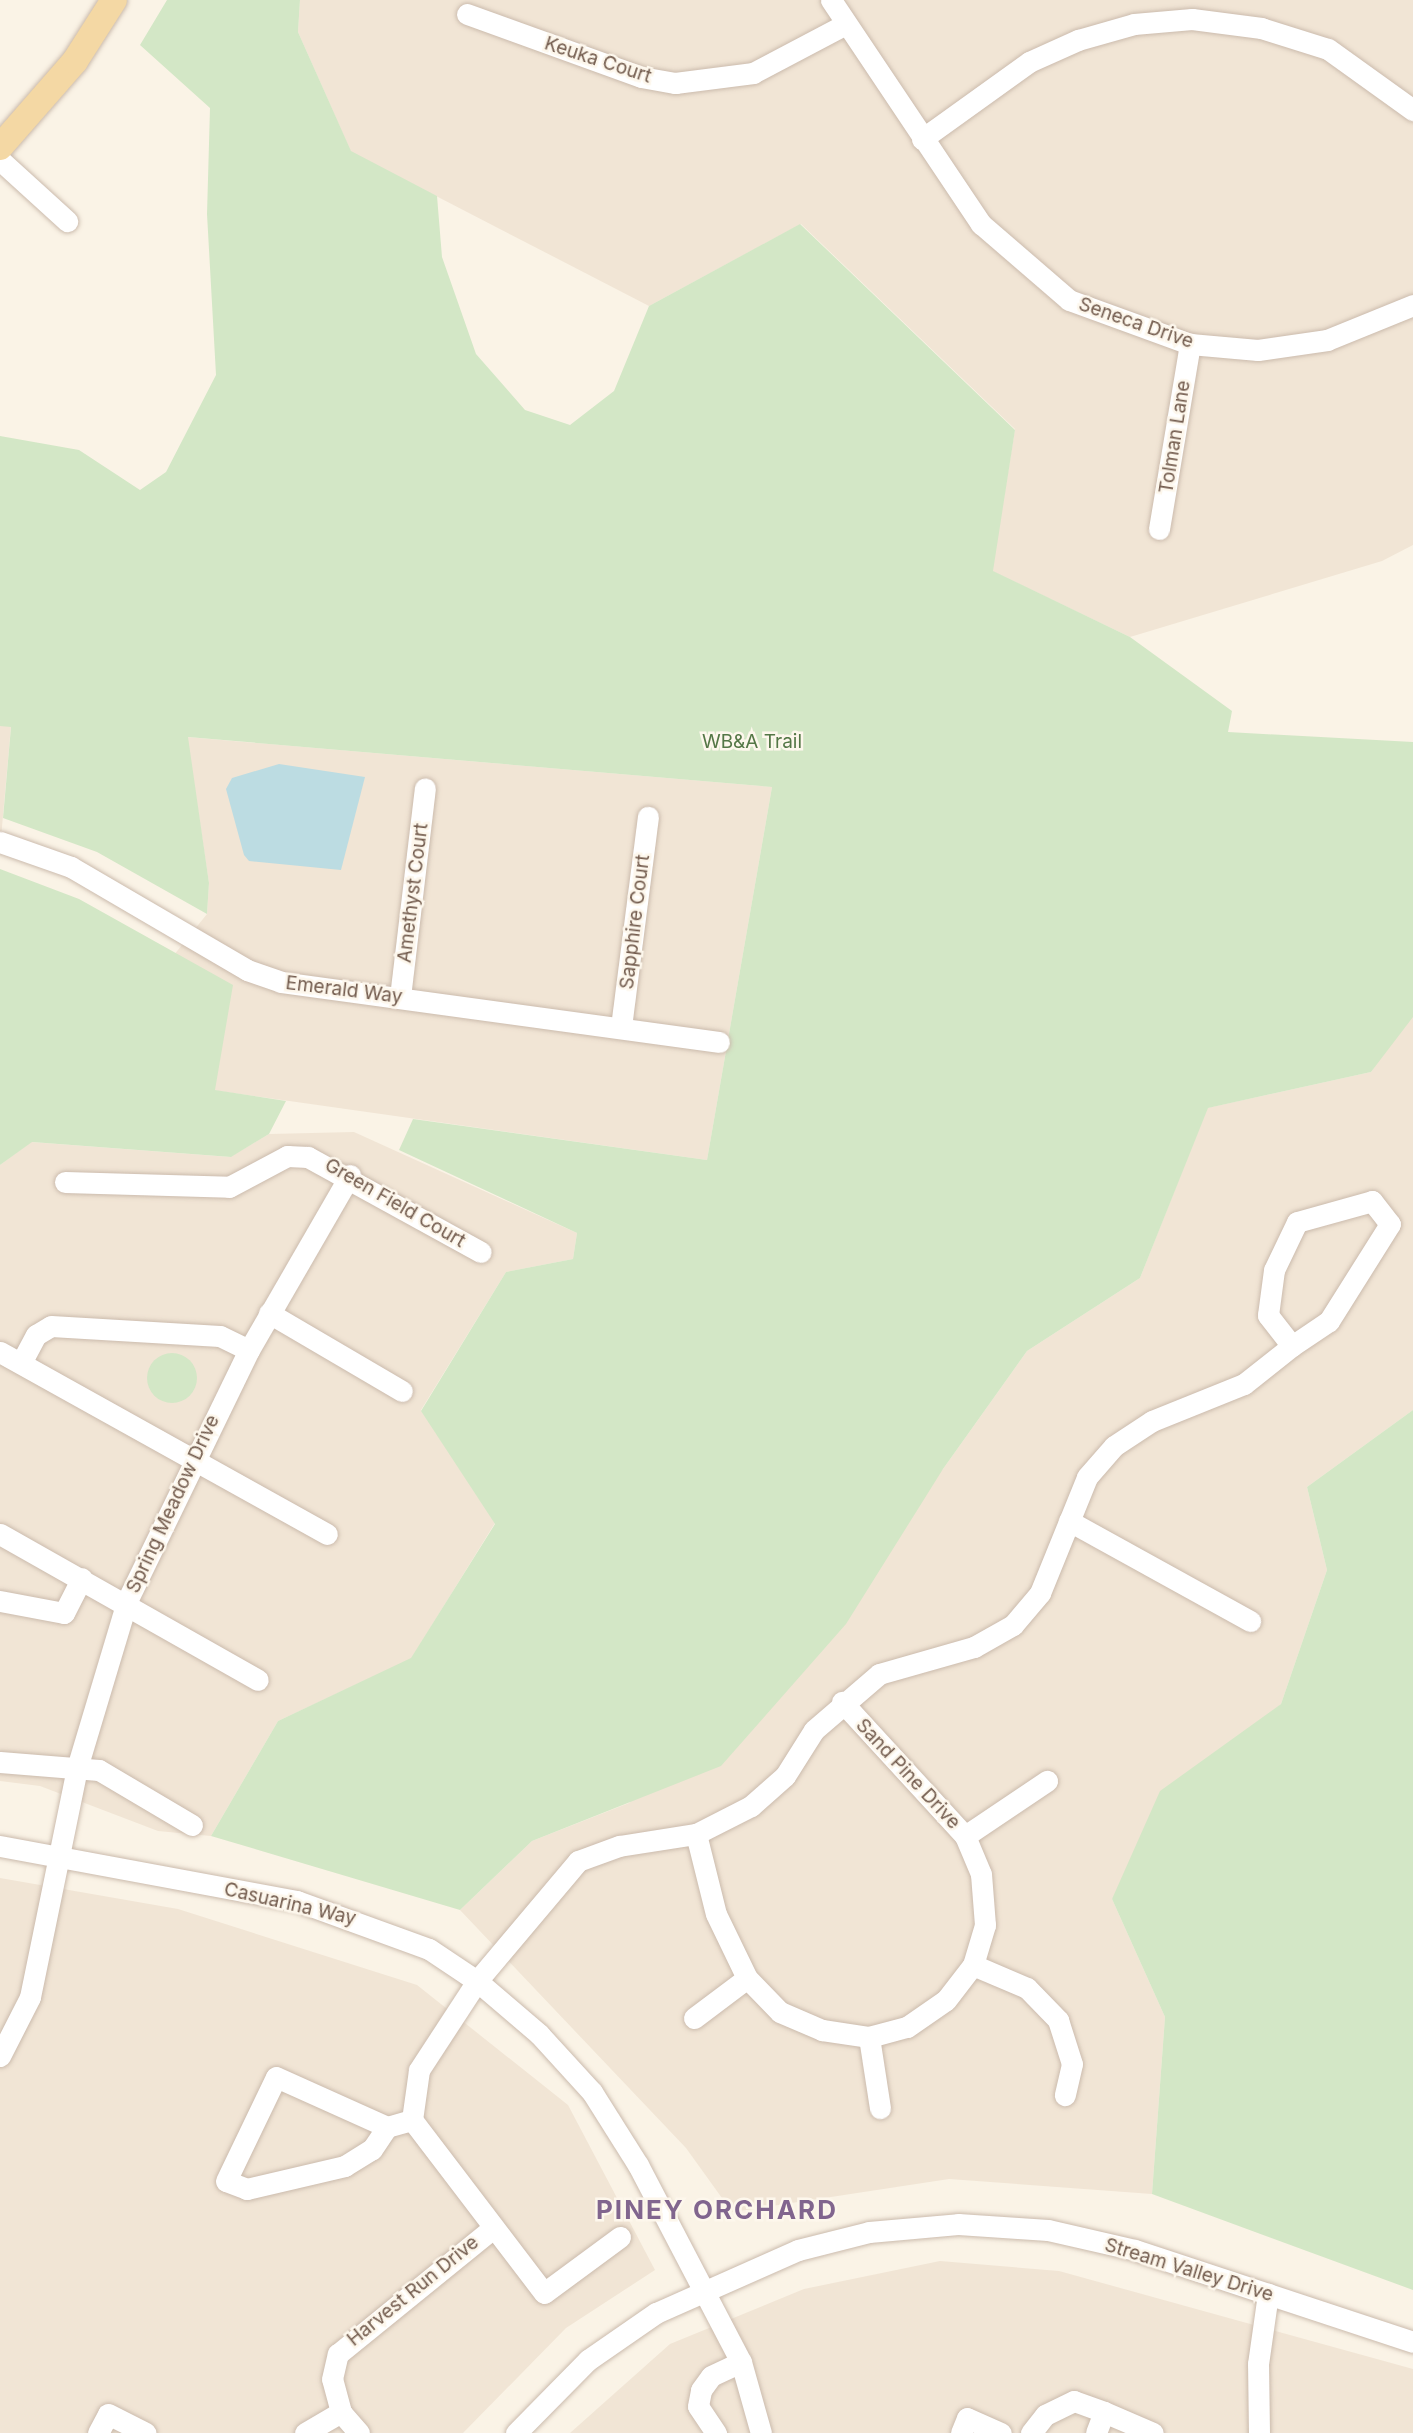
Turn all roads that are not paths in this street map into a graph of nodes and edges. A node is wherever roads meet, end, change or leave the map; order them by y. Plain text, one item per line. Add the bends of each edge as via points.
1 (114, 0) edge
2 (831, 0) edge
3 (467, 14) dead end
4 (846, 24) junction
5 (1413, 110) edge
6 (922, 139) junction
7 (0, 147) edge
8 (0, 160) edge
9 (67, 221) dead end
10 (1413, 305) edge
11 (1190, 344) junction
12 (1159, 529) dead end
13 (425, 788) dead end
14 (648, 817) dead end
15 (0, 842) edge
16 (400, 997) junction
17 (621, 1027) junction
18 (719, 1042) dead end
19 (350, 1175) junction
20 (65, 1182) dead end
21 (481, 1252) dead end
22 (269, 1313) junction
23 (1292, 1346) junction
24 (249, 1350) junction
25 (0, 1352) edge
26 (21, 1363) junction
27 (402, 1391) dead end
28 (194, 1455) junction
29 (1069, 1521) junction
30 (0, 1534) edge
31 (327, 1534) dead end
32 (82, 1578) junction
33 (0, 1601) edge
34 (127, 1601) junction
35 (1250, 1621) dead end
36 (258, 1680) dead end
37 (842, 1702) junction
38 (0, 1762) edge
39 (77, 1768) junction
40 (1047, 1781) dead end
41 (192, 1825) dead end
42 (696, 1834) junction
43 (965, 1836) junction
44 (0, 1846) edge
45 (58, 1857) junction
46 (973, 1965) junction
47 (747, 1978) junction
48 (477, 1981) junction
49 (694, 2018) dead end
50 (869, 2037) junction
51 (0, 2056) edge
52 (1065, 2095) dead end
53 (880, 2108) dead end
54 (412, 2120) junction
55 (387, 2127) junction
56 (493, 2228) junction
57 (620, 2237) dead end
58 (704, 2288) junction
59 (1268, 2294) junction
60 (1413, 2342) edge
61 (741, 2362) junction
62 (341, 2412) junction
63 (1104, 2412) junction
64 (98, 2433) edge
65 (146, 2433) edge
66 (305, 2433) edge
67 (359, 2433) edge
68 (516, 2433) edge
69 (716, 2433) edge
70 (761, 2433) edge
71 (961, 2433) edge
72 (1001, 2433) edge
73 (1031, 2433) edge
74 (1096, 2433) edge
75 (1153, 2433) edge
76 (1259, 2433) edge

1 - 7 main road via 75,61
2 - 4 street, Seneca Drive
3 - 4 street, Keuka Court via 641,77 675,83 754,73
4 - 6 street, Seneca Drive
5 - 6 street via 1328,50 1261,28 1192,19 1134,24 1054,51
6 - 11 street, Seneca Drive via 981,224 1069,300
8 - 9 street
10 - 11 street, Seneca Drive via 1327,340 1258,350
11 - 12 street, Tolman Lane
13 - 16 street, Amethyst Court
14 - 17 street, Sapphire Court
15 - 16 street, Emerald Way via 71,867 247,970 281,982
16 - 17 street, Emerald Way
17 - 18 street, Emerald Way
19 - 20 street, Green Field Court via 322,1160 287,1156 229,1187
19 - 21 street, Green Field Court
19 - 22 street, Spring Meadow Drive
22 - 24 street, Spring Meadow Drive
22 - 27 street
23 - 23 street via 1329,1321 1390,1224 1372,1201 1297,1222 1274,1270 1268,1315
23 - 29 street via 1244,1384 1152,1421 1114,1446 1087,1477
24 - 26 street via 220,1336 51,1326 36,1335
24 - 28 street, Spring Meadow Drive
25 - 26 street
26 - 28 street
28 - 31 street
28 - 34 street, Spring Meadow Drive
29 - 35 street
29 - 37 street via 1040,1593 1013,1625 974,1647 879,1674
30 - 32 street
32 - 33 street via 64,1613
32 - 34 street
34 - 36 street
34 - 39 street, Spring Meadow Drive
37 - 42 street via 814,1730 785,1776 751,1806
37 - 43 street, Sand Pine Drive
38 - 39 street
39 - 41 street via 99,1770
39 - 45 street, Spring Meadow Drive
40 - 43 street
42 - 47 street, Sand Pine Drive via 716,1914
42 - 48 street via 619,1846 578,1861
43 - 46 street, Sand Pine Drive via 981,1874 985,1924
44 - 45 street, Casuarina Way
45 - 48 street, Casuarina Way via 351,1917 429,1949
45 - 51 street, Spring Meadow Drive via 30,1997
46 - 50 street, Sand Pine Drive via 946,2000 917,2020
46 - 52 street via 1027,1988 1058,2020 1072,2064
47 - 49 street
47 - 50 street, Sand Pine Drive via 780,2012 822,2030
48 - 54 street via 419,2070
48 - 58 street, Casuarina Way via 539,2034 592,2092
50 - 53 street
54 - 55 street
54 - 56 street, Harvest Run Drive
55 - 55 street via 276,2077 226,2181 247,2189 345,2166 372,2149
56 - 57 street, Harvest Run Drive via 544,2293
56 - 62 street, Harvest Run Drive via 338,2354 332,2379
58 - 59 street, Stream Valley Drive via 846,2238 958,2224 1061,2233 1135,2250
58 - 61 street, Casuarina Way
58 - 68 street, Stream Valley Drive via 588,2360
59 - 60 street, Stream Valley Drive
59 - 76 street via 1258,2364
61 - 69 street via 711,2376 701,2390 705,2424
61 - 70 street, Casuarina Way
62 - 66 street
62 - 67 street, Harvest Run Drive
63 - 73 street via 1074,2401 1045,2415
63 - 74 street
63 - 75 street
64 - 65 street via 108,2414
71 - 72 street via 967,2418

